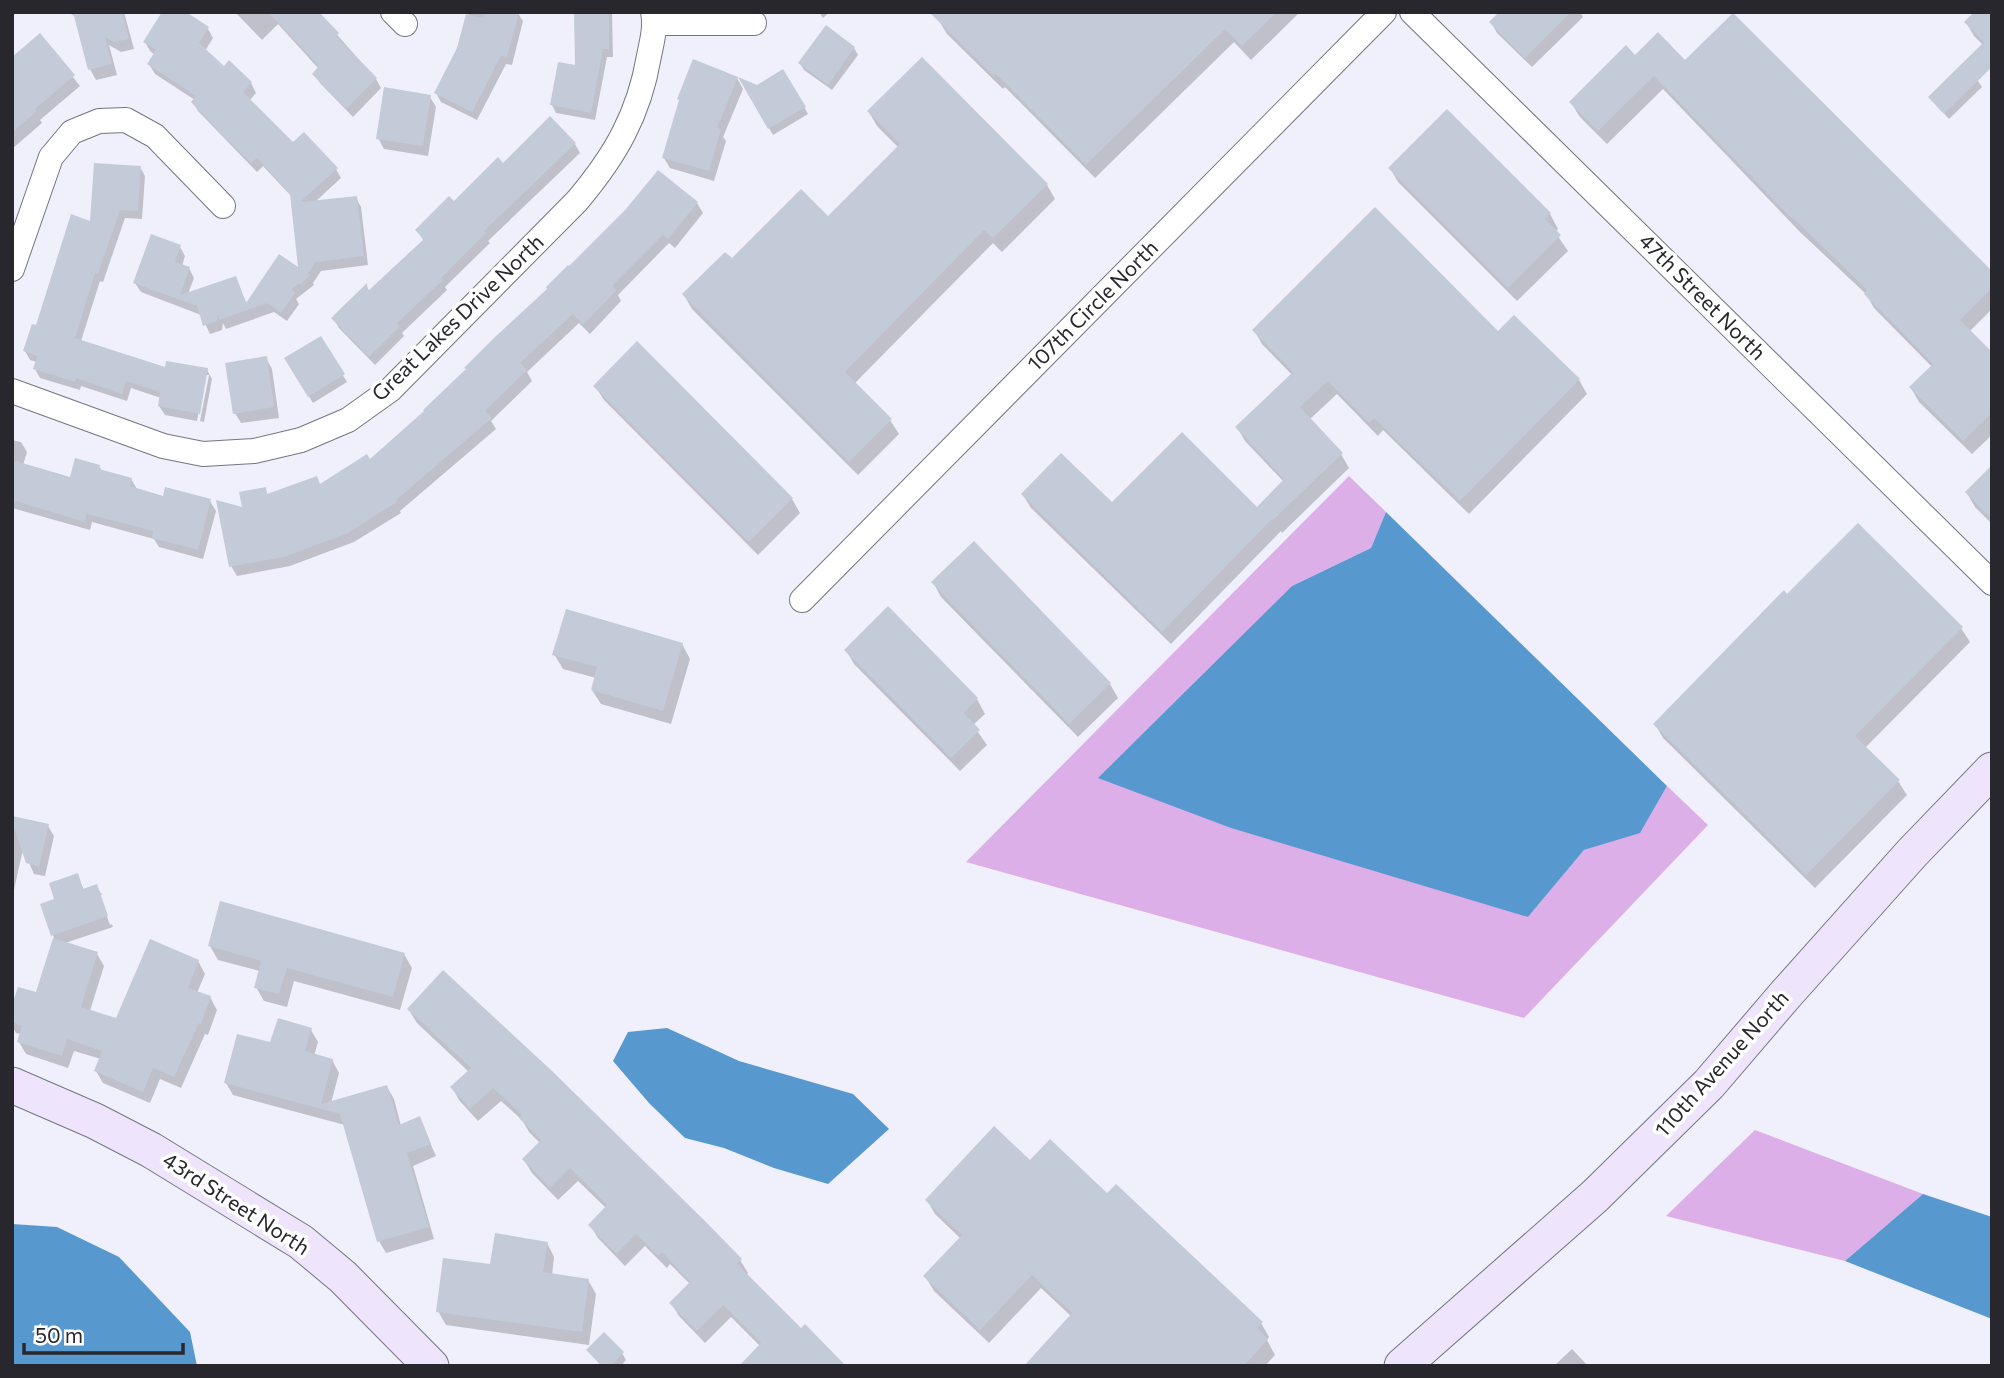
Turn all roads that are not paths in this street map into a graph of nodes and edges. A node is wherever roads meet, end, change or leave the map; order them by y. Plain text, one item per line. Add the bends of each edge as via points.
1 (1384, 12) edge
2 (1412, 12) edge
3 (654, 18) edge
4 (754, 23) dead end
5 (223, 206) dead end
6 (12, 269) edge
7 (12, 391) edge
8 (1992, 583) edge
9 (802, 600) dead end
10 (1992, 770) edge
11 (12, 1085) edge
12 (431, 1366) edge
13 (1402, 1366) edge

1 - 9 street, 107th Circle North
2 - 8 street, 47th Street North
3 - 4 street
3 - 7 street, Great Lakes Drive North via 646,78 627,130 605,167 578,201 390,390 348,420 301,440 254,451 203,454 163,446
5 - 6 street via 155,136 126,120 99,121 72,132 51,157
10 - 13 street, 110th Avenue North via 1912,853 1709,1084 1595,1196
11 - 12 street, 43rd Street North via 151,1150 301,1242

